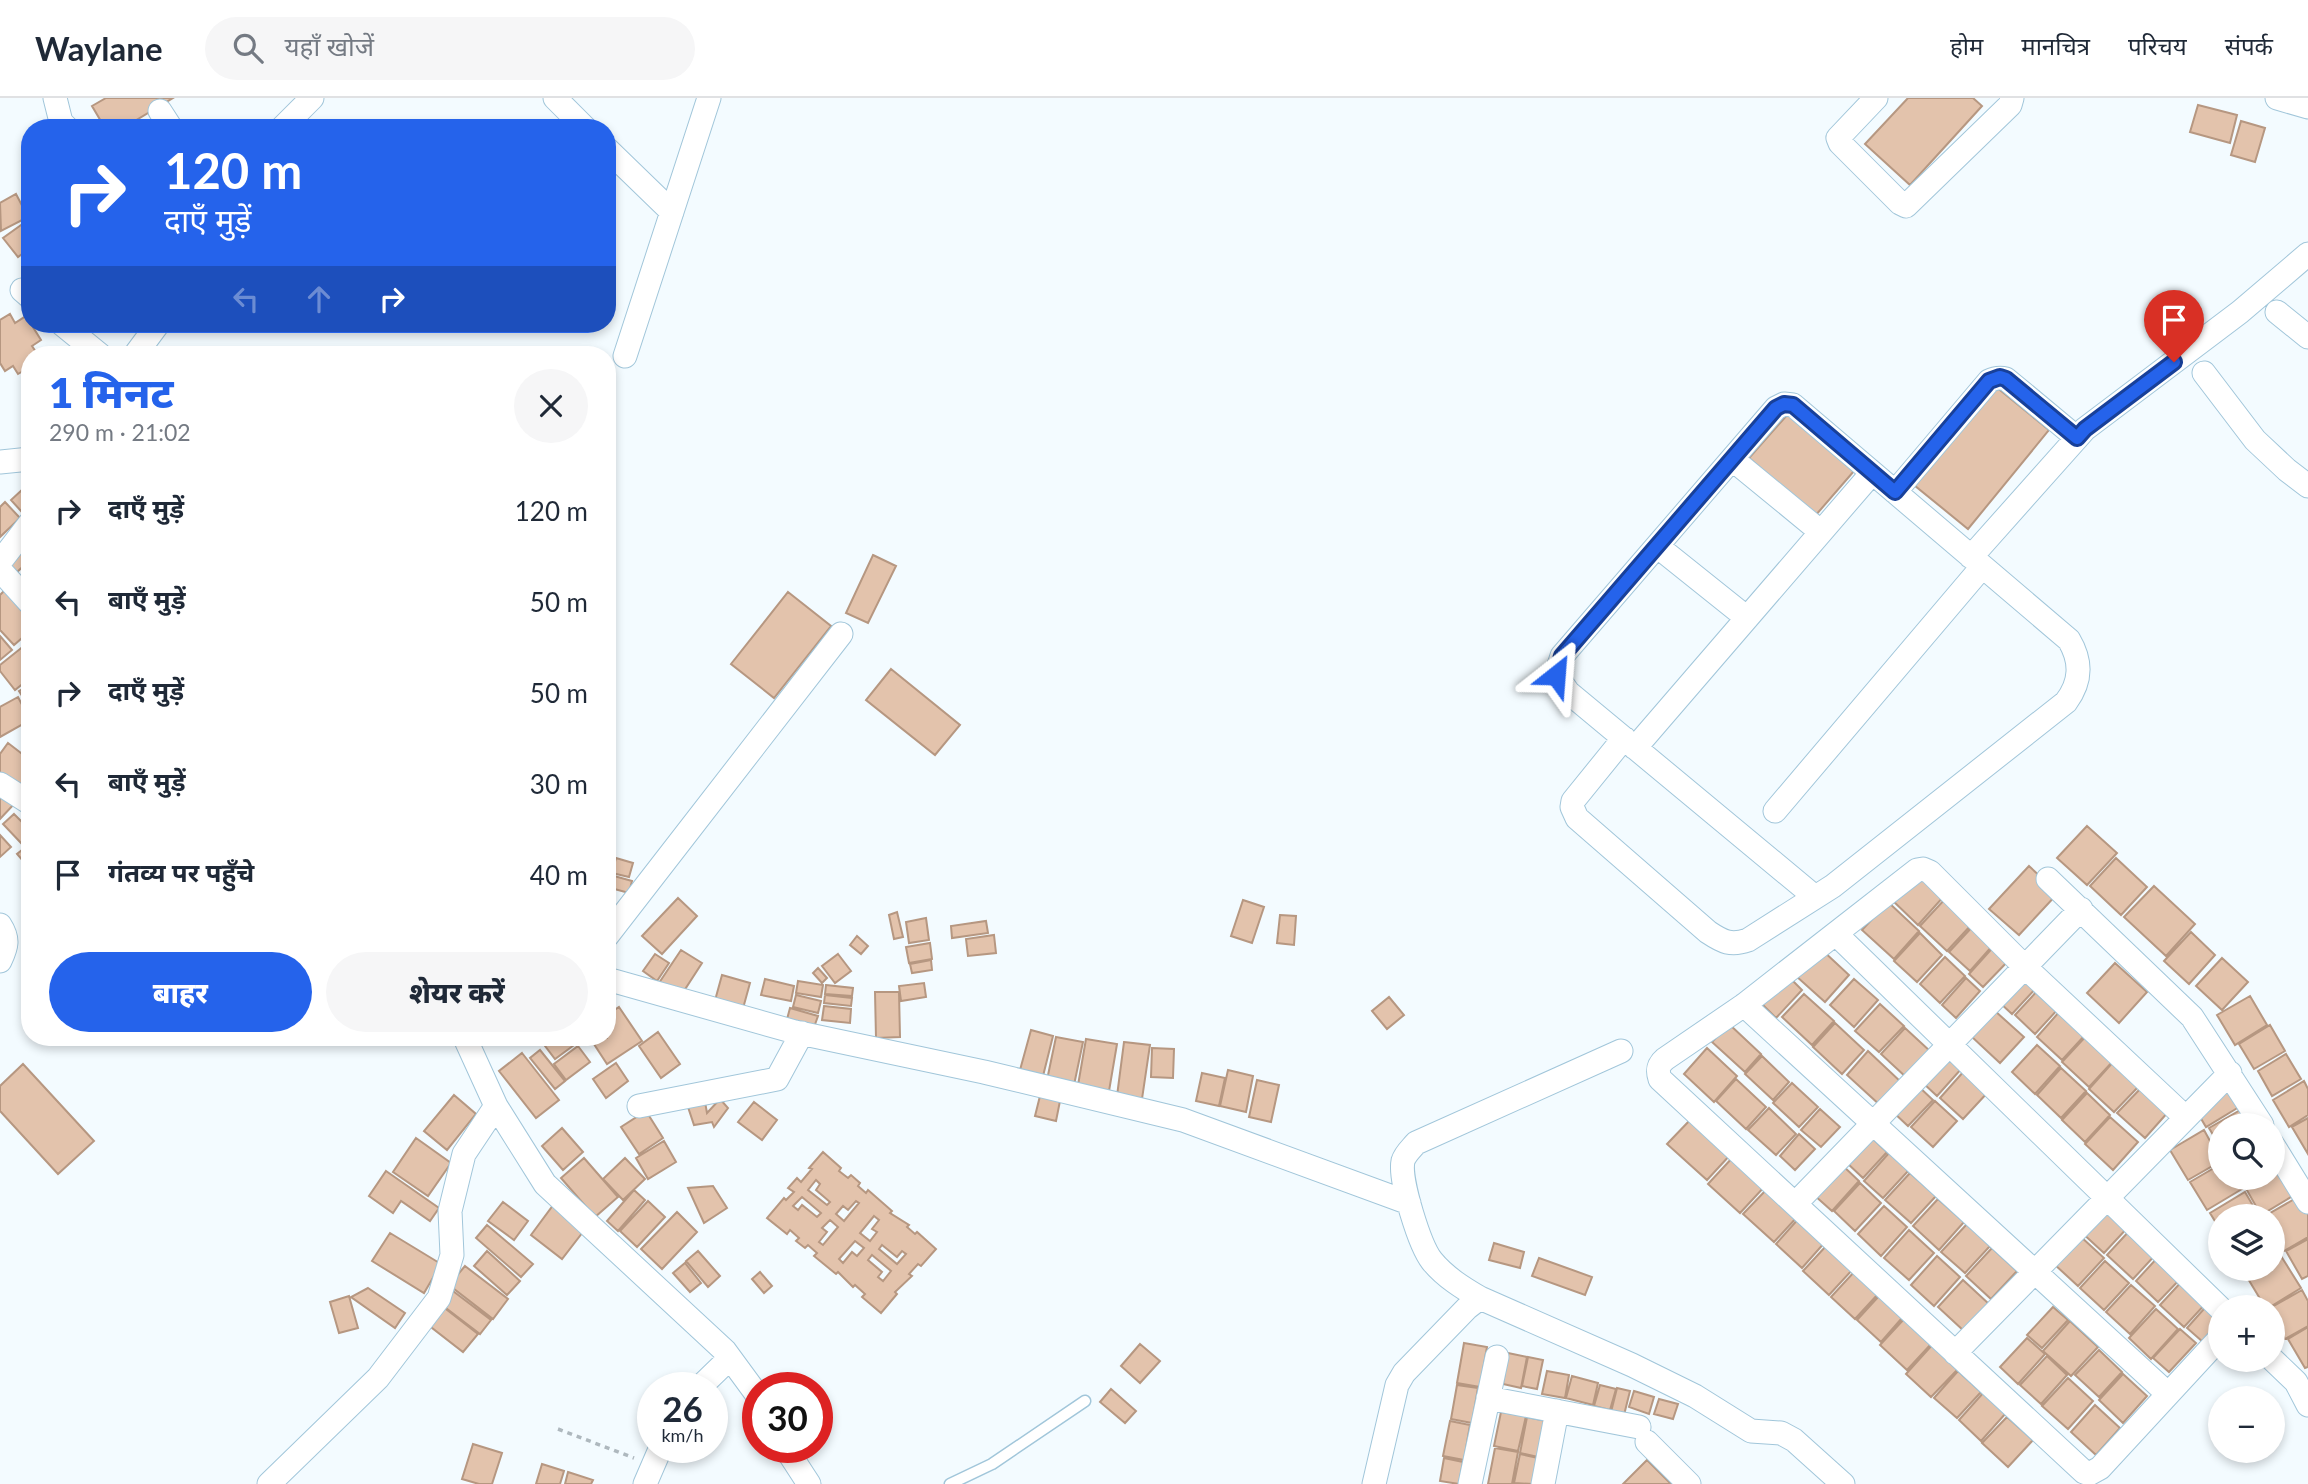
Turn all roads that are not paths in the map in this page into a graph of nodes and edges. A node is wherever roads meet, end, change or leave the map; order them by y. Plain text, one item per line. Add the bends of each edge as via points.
1 (55, 98) edge
2 (312, 98) edge
3 (555, 98) edge
4 (709, 98) edge
5 (1876, 98) edge
6 (2012, 98) edge
7 (2277, 98) edge
8 (2308, 107) edge
9 (60, 119) edge
10 (291, 119) edge
11 (576, 119) edge
12 (616, 158) edge
13 (672, 212) junction
14 (2308, 254) edge
15 (2277, 313) dead end
16 (73, 333) edge
17 (2308, 337) edge
18 (89, 346) edge
19 (625, 355) dead end
20 (2204, 373) dead end
21 (2077, 438) junction
22 (1732, 459) junction
23 (21, 460) edge
24 (0, 462) edge
25 (1872, 473) junction
26 (2308, 486) edge
27 (1895, 492) junction
28 (1821, 532) junction
29 (21, 535) edge
30 (1657, 546) junction
31 (0, 562) edge
32 (1977, 562) junction
33 (0, 570) edge
34 (21, 594) edge
35 (1746, 618) junction
36 (841, 634) dead end
37 (1629, 743) junction
38 (0, 783) edge
39 (21, 797) edge
40 (1775, 811) dead end
41 (2048, 878) dead end
42 (1815, 897) junction
43 (2081, 909) junction
44 (616, 924) edge
45 (0, 925) edge
46 (1836, 934) junction
47 (0, 961) edge
48 (2024, 966) junction
49 (616, 982) edge
50 (1744, 1005) junction
51 (802, 1034) junction
52 (1949, 1045) junction
53 (469, 1046) edge
54 (1621, 1051) dead end
55 (2230, 1073) junction
56 (496, 1106) junction
57 (639, 1106) dead end
58 (2255, 1113) edge
59 (2185, 1117) junction
60 (1873, 1123) junction
61 (2285, 1164) edge
62 (2107, 1198) junction
63 (2308, 1202) edge
64 (1794, 1204) junction
65 (1411, 1210) junction
66 (2035, 1272) junction
67 (2208, 1296) edge
68 (1480, 1298) junction
69 (2208, 1351) edge
70 (1955, 1353) junction
71 (730, 1357) junction
72 (1497, 1357) dead end
73 (2285, 1367) edge
74 (715, 1372) edge
75 (742, 1374) edge
76 (2302, 1378) edge
77 (2168, 1394) junction
78 (1488, 1398) junction
79 (1085, 1401) dead end
80 (2308, 1405) edge
81 (1557, 1412) junction
82 (795, 1463) edge
83 (269, 1484) edge
84 (809, 1484) edge
85 (950, 1484) edge
86 (1374, 1484) edge
87 (1470, 1484) edge
88 (1543, 1484) edge
89 (1689, 1484) edge
90 (1843, 1484) edge

1 - 9 street
2 - 10 street
3 - 11 street
4 - 13 street
5 - 6 street via 1838,138 1906,206
7 - 8 street
12 - 13 street
13 - 19 street
14 - 21 street
15 - 17 street
16 - 18 street
20 - 26 street via 2267,452
21 - 27 street via 2006,379 1994,378
21 - 32 street
22 - 25 street via 1784,404 1793,405
22 - 28 street
22 - 30 street
23 - 24 street
25 - 27 street
25 - 28 street
27 - 32 street
28 - 35 street
29 - 31 street
30 - 35 street
30 - 37 street via 1562,656 1556,675 1568,692
32 - 40 street
32 - 42 street via 2069,640 2080,666 2075,690 2066,702
33 - 34 street
35 - 37 street
36 - 44 street
37 - 42 street
37 - 42 street via 1573,802 1574,811 1708,932 1736,944
38 - 39 street
41 - 43 street
43 - 48 street
43 - 55 street via 2184,1008
45 - 47 street via 7,944
46 - 48 street via 1913,872 1923,869
46 - 50 street
46 - 52 street
48 - 52 street
48 - 59 street
49 - 51 street
50 - 60 street
50 - 64 street via 1665,1059 1657,1071 1660,1079
51 - 57 street via 777,1079
51 - 65 street via 1183,1120
52 - 60 street
52 - 62 street
53 - 56 street
54 - 65 street via 1416,1143 1403,1165
55 - 58 street
55 - 59 street
56 - 71 street via 545,1184
56 - 83 street via 464,1154 450,1211 452,1255 439,1298 378,1378
59 - 62 street
60 - 64 street
60 - 66 street
61 - 63 street
62 - 66 street
62 - 67 street
64 - 70 street
65 - 68 street via 1427,1254 1440,1270
66 - 70 street
66 - 77 street
68 - 86 street via 1397,1385
68 - 90 street via 1632,1365 1751,1431 1781,1433
69 - 77 street
70 - 77 street via 2089,1474 2100,1468
71 - 74 street
71 - 75 street
72 - 78 street
73 - 76 street
76 - 80 street
78 - 81 street
78 - 87 street
79 - 85 lane via 992,1464
81 - 88 street
81 - 89 street via 1643,1435
82 - 84 street

